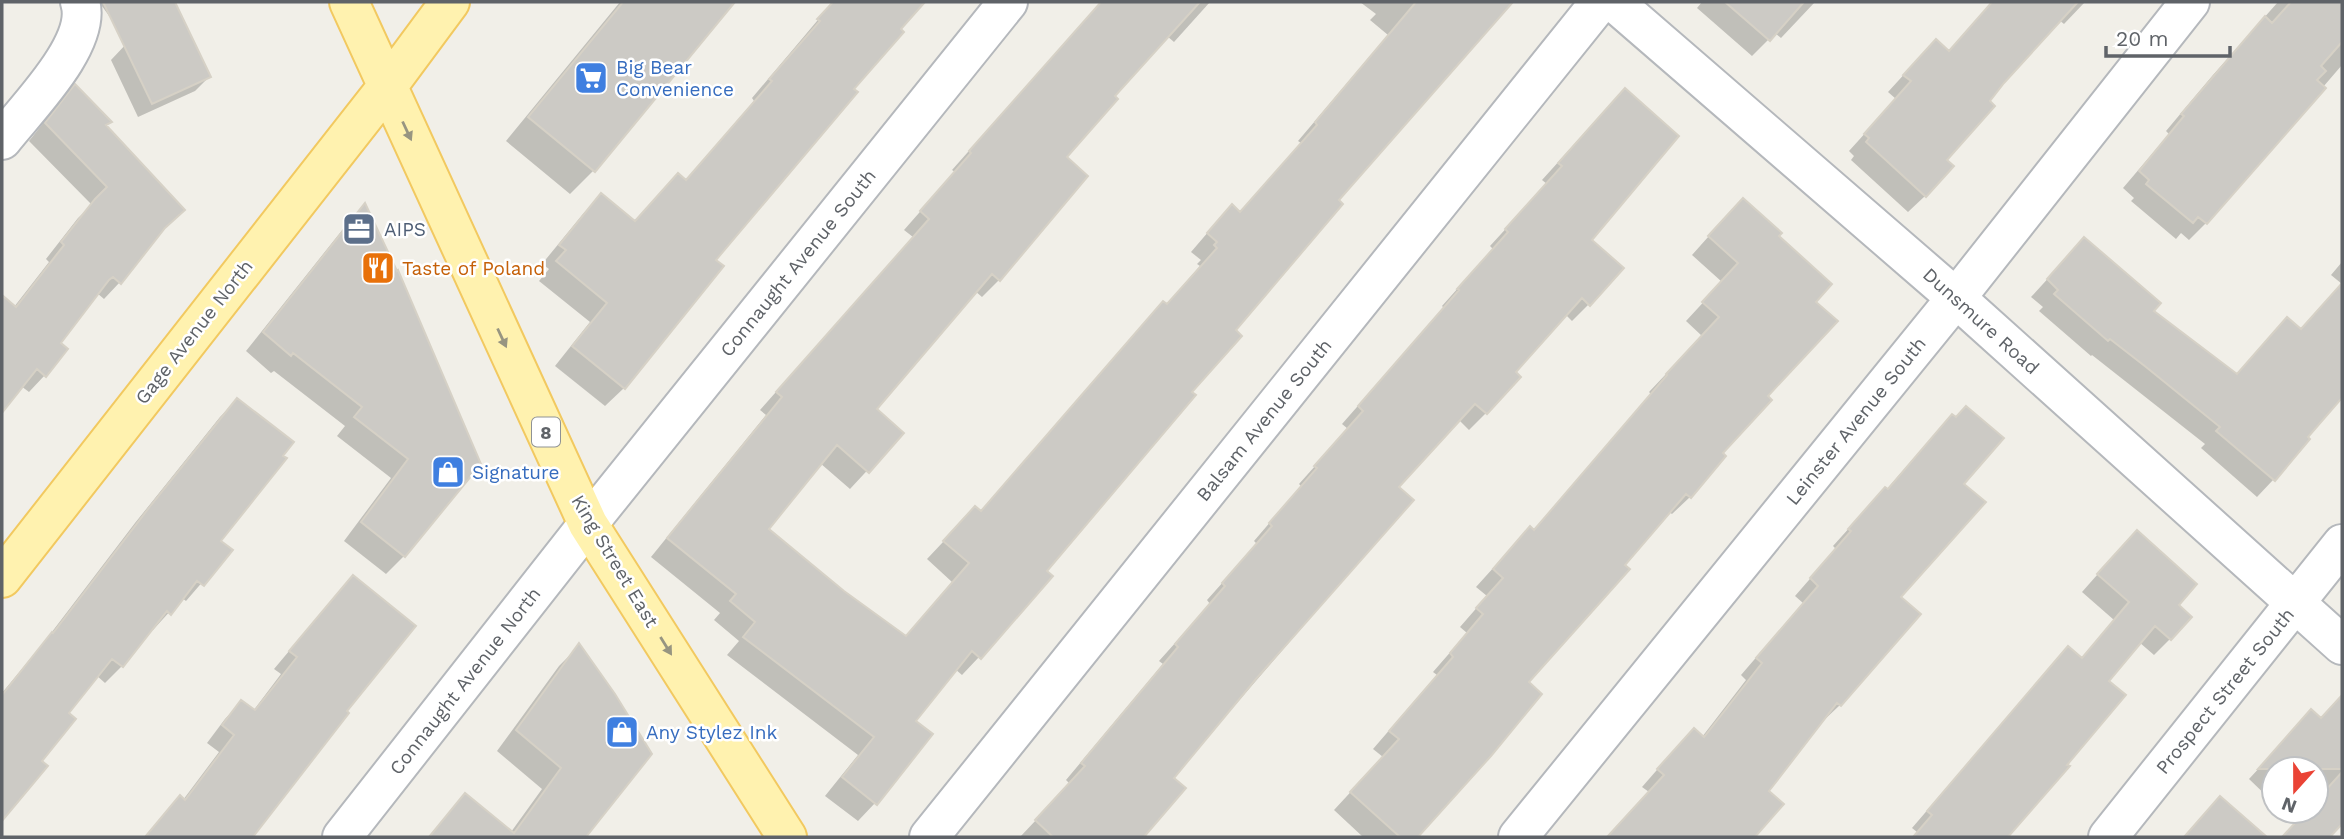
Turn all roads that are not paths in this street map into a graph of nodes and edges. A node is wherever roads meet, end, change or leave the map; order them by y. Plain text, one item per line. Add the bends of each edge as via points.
1 (80, 2) edge
2 (349, 2) edge
3 (450, 2) edge
4 (1007, 2) edge
5 (1600, 2) edge
6 (1614, 2) edge
7 (2190, 2) edge
8 (387, 87) junction
9 (2, 140) edge
10 (1956, 298) junction
11 (588, 524) junction
12 (2342, 544) edge
13 (2, 578) edge
14 (2295, 604) junction
15 (2342, 645) edge
16 (342, 837) edge
17 (788, 837) edge
18 (929, 837) edge
19 (1518, 837) edge
20 (2108, 837) edge

1 - 9 street via 81,30 69,55
2 - 8 main road, King Street East / 8
3 - 8 main road, Gage Avenue North
4 - 11 street, Connaught Avenue South
5 - 18 street, Balsam Avenue South
6 - 10 street, Dunsmure Road
7 - 10 street, Leinster Avenue South
8 -> 11 main road, King Street East / 8
8 - 13 main road, Gage Avenue North
10 - 14 street, Dunsmure Road
10 - 19 street, Leinster Avenue South
11 - 16 street, Connaught Avenue North
11 -> 17 main road, King Street East / 8
12 - 14 street, Prospect Street South
14 - 15 street, Dunsmure Road
14 - 20 street, Prospect Street South

